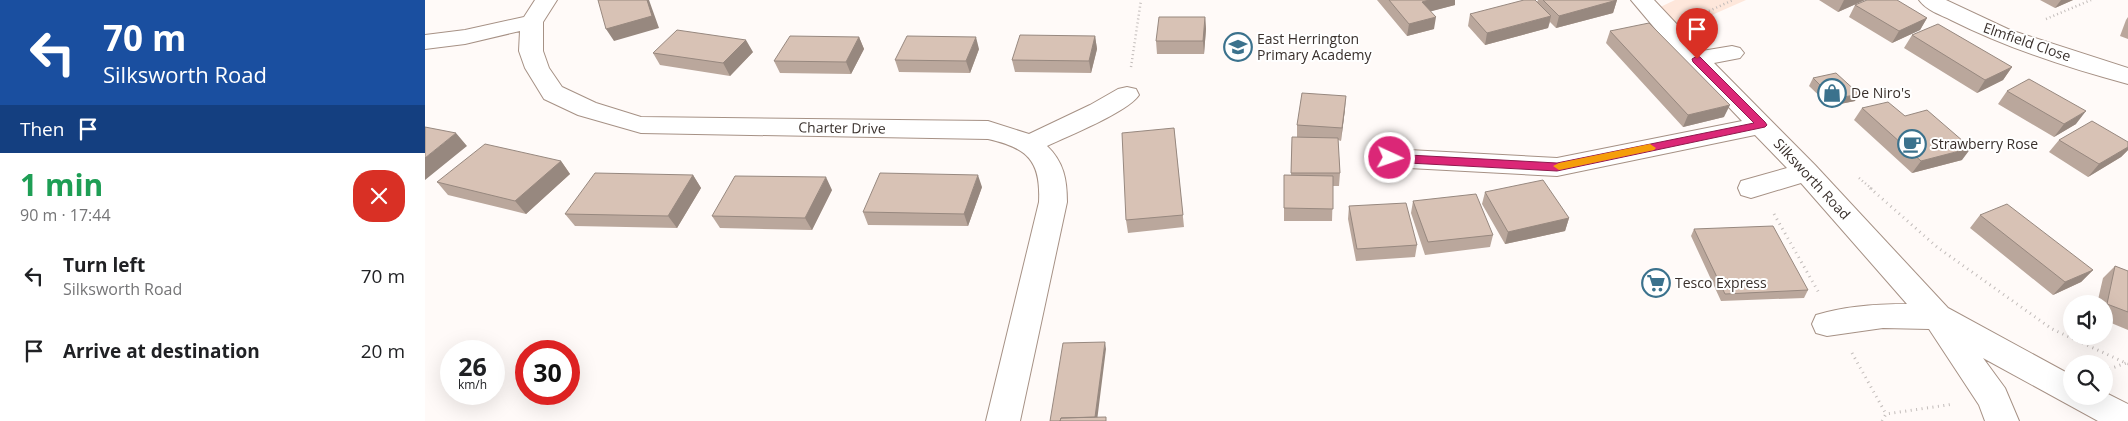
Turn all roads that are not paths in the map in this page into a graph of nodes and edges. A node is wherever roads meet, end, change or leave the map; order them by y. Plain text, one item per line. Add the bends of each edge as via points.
1 (546, 0) edge
2 (1642, 0) edge
3 (1930, 0) edge
4 (532, 22) junction
5 (425, 42) edge
6 (1732, 53) dead end
7 (1697, 59) junction
8 (2128, 76) edge
9 (1127, 95) road end
10 (1761, 125) junction
11 (1029, 144) junction
12 (1390, 158) dead end
13 (1806, 172) junction
14 (1755, 187) road end
15 (1937, 317) junction
16 (1831, 323) road end
17 (2063, 388) edge
18 (2099, 405) edge
19 (2128, 420) edge
20 (1003, 421) edge
21 (2002, 421) edge

1 - 4 street
2 - 7 street, Silksworth Road
3 - 8 street, Elmfield Close via 2004,37
4 - 5 street
4 - 11 street, Charter Drive via 531,52 553,93 587,110 641,125 988,130 1014,136
6 - 7 street
7 - 10 street, Silksworth Road
9 - 11 street
10 - 12 street via 1557,167
10 - 13 street, Silksworth Road
11 - 20 street, Charter Drive via 1044,159 1052,175 1053,202
13 - 14 street
13 - 15 street, Silksworth Road
15 - 16 street via 1883,316
15 - 17 street, Silksworth Road
15 - 21 street, Silksworth Road via 1993,398
18 - 19 street

